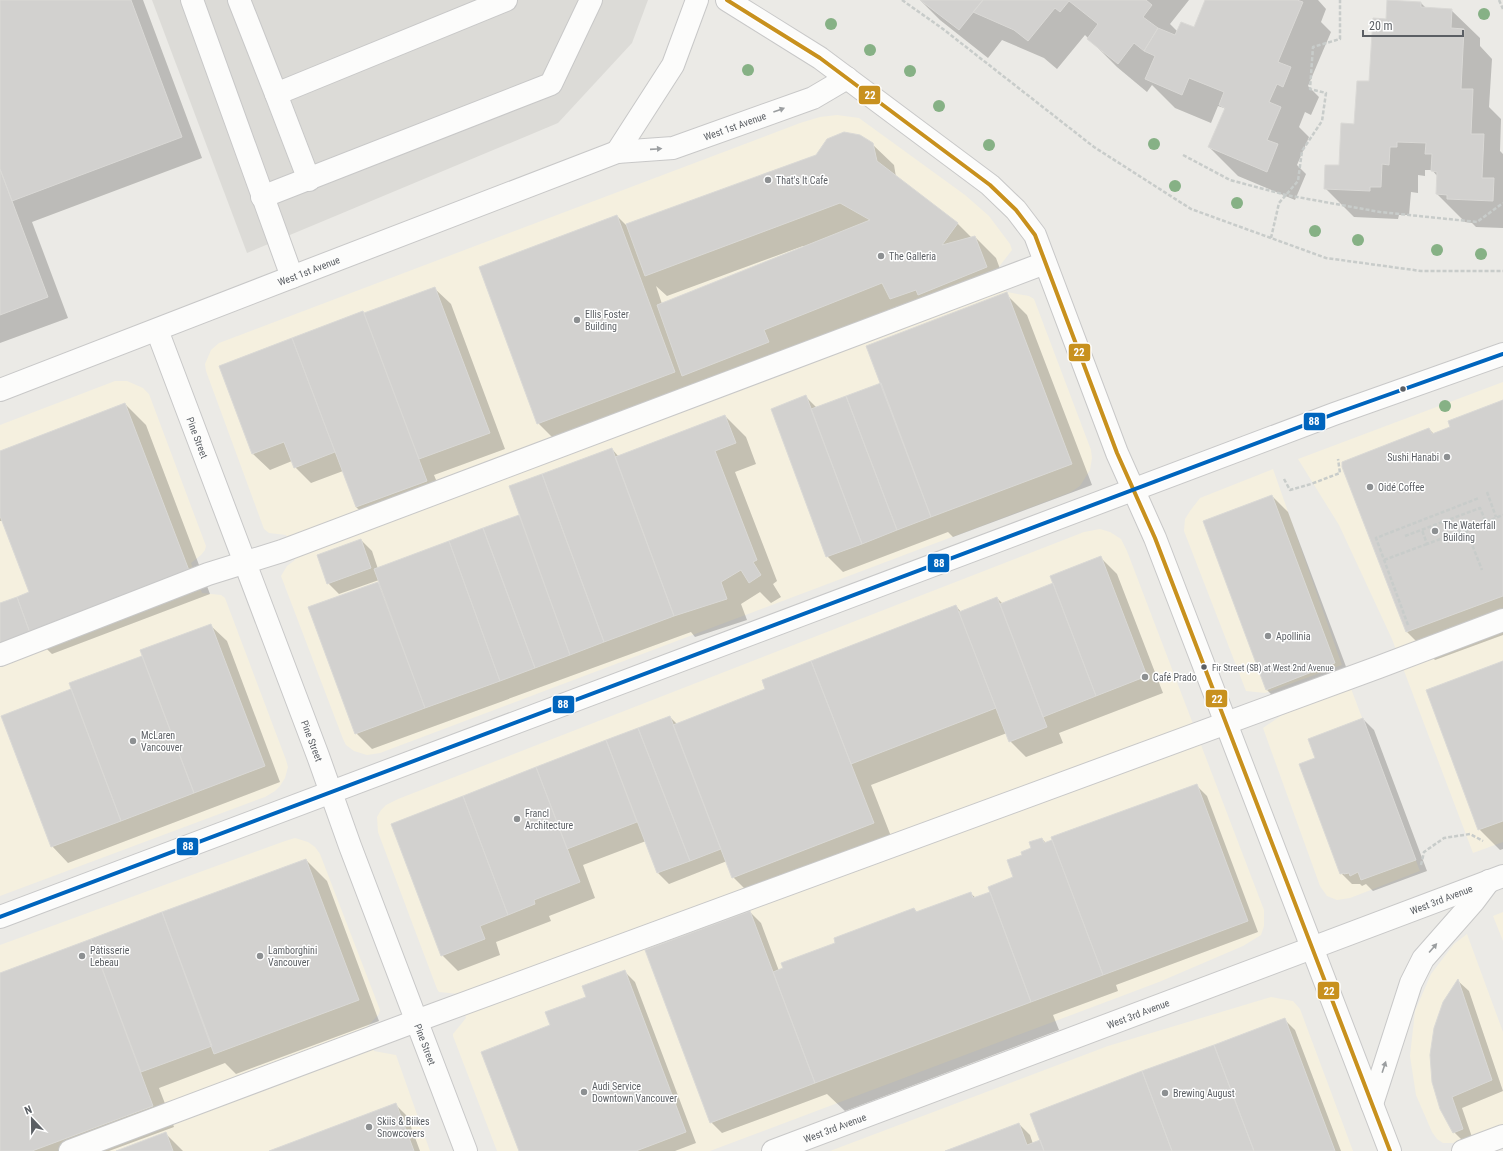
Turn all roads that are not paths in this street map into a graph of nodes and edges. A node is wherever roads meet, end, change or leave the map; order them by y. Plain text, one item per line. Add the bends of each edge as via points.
1 (239, 0) edge
2 (506, 0) edge
3 (591, 0) edge
4 (697, 0) edge
5 (727, 0) edge
6 (191, 1) edge
7 (847, 78) junction
8 (276, 94) junction
9 (617, 152) junction
10 (309, 180) junction
11 (262, 197) junction
12 (1046, 264) junction
13 (292, 276) junction
14 (157, 330) junction
15 (1503, 354) edge
16 (0, 390) edge
17 (1134, 489) junction
18 (245, 563) junction
19 (1503, 620) edge
20 (0, 655) edge
21 (1226, 723) junction
22 (330, 793) junction
23 (1496, 878) edge
24 (0, 917) edge
25 (1311, 948) junction
26 (416, 1021) junction
27 (1372, 1104) junction
28 (1503, 1136) edge
29 (70, 1151) edge
30 (466, 1151) edge
31 (773, 1151) edge
32 (1390, 1151) edge
33 (1463, 1151) edge

1 - 8 street
2 - 8 street
3 - 10 street via 551,84
4 - 9 street via 673,66
5 - 7 street via 820,58
6 - 11 street
9 -> 7 street, West 1st Avenue via 673,148 813,98
7 - 12 street via 990,185 1016,210 1034,236
8 - 10 street
9 - 13 street, West 1st Avenue
10 - 11 street
11 - 13 street
12 - 17 street via 1117,453
12 - 18 street
13 - 14 street, West 1st Avenue
14 - 16 street, West 1st Avenue
14 - 18 street, Pine Street
15 - 17 street
17 - 21 street
17 - 22 street
18 - 20 street via 208,574
18 - 22 street, Pine Street
19 - 21 street
21 - 25 street
21 - 26 street
22 - 24 street
22 - 26 street, Pine Street
23 - 25 street, West 3rd Avenue
27 -> 23 street via 1411,983 1423,960
25 - 27 street
25 - 31 street, West 3rd Avenue
26 - 29 street
26 - 30 street, Pine Street
27 - 32 street
28 - 33 street

